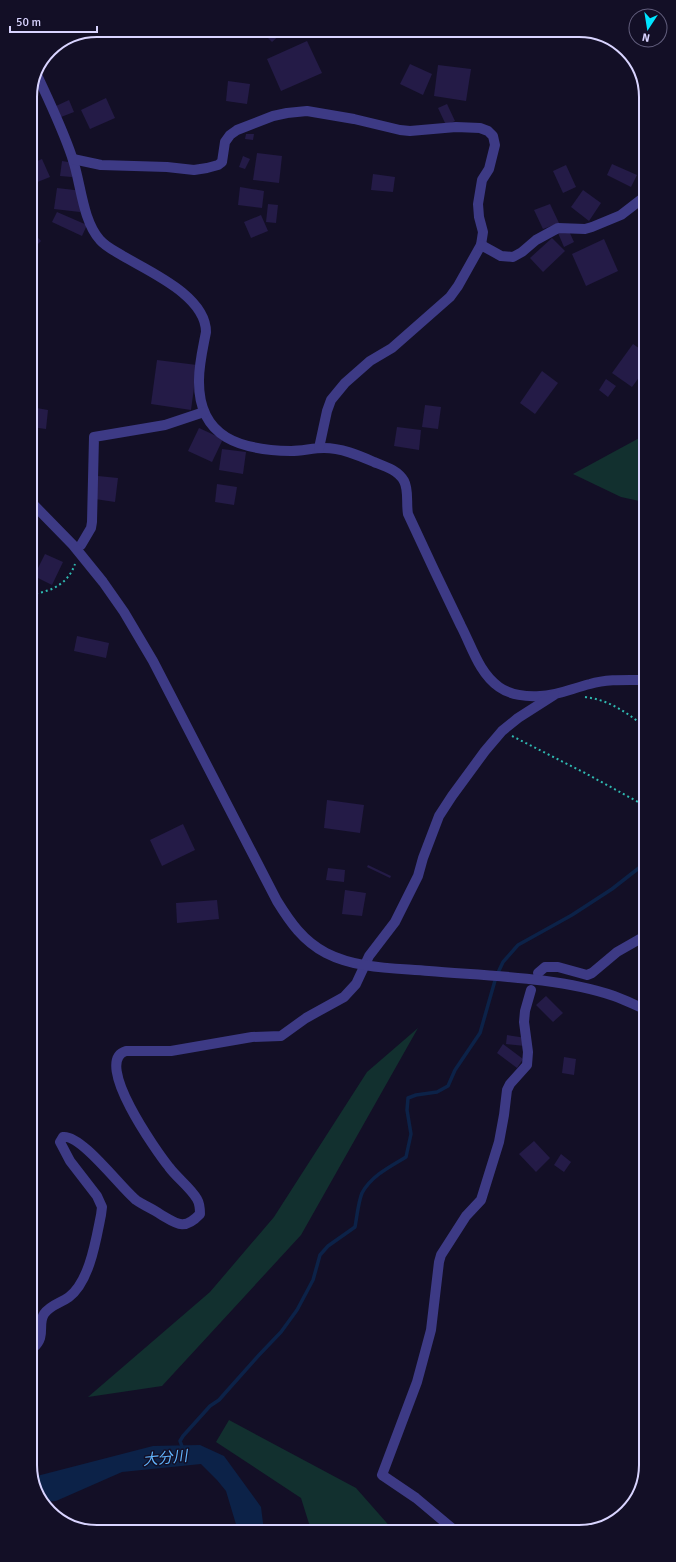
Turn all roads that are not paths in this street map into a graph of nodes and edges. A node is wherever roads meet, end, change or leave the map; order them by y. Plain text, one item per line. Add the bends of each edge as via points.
1 (40, 81) edge
2 (73, 159) junction
3 (639, 201) edge
4 (481, 246) junction
5 (204, 412) junction
6 (319, 448) junction
7 (37, 508) edge
8 (81, 545) road end
9 (639, 680) edge
10 (554, 694) junction
11 (639, 939) edge
12 (364, 964) junction
13 (536, 977) junction
14 (531, 990) dead end
15 (639, 1006) edge
16 (37, 1344) edge
17 (447, 1525) edge

1 - 2 street
2 - 4 street via 101,165 194,170 222,162 225,142 237,130 273,116 307,111 410,131 480,128 488,131 495,144 489,169 482,180 478,204 483,232
2 - 5 street via 89,220 101,241 179,290 202,314 206,332 198,382
3 - 4 street via 621,215 592,227 558,228 513,257 502,256
4 - 6 street via 450,297 392,348 370,361 345,383 331,400
5 - 6 street via 224,436 246,446 292,451
5 - 8 street via 165,425 94,438 92,522
6 - 10 street via 353,454 399,475 406,485 408,514 478,662 488,677 500,688 515,694 539,697
7 - 12 street via 73,545 124,612 153,661 290,922 318,949 340,959
9 - 10 street via 592,683
10 - 12 street via 502,731 472,768 439,816 413,886 395,922
11 - 13 street via 617,952 592,974 545,967
12 - 13 street
12 - 16 street via 356,984 344,997 306,1018 281,1036 252,1037 171,1051 126,1051 117,1057 116,1069 120,1085 142,1129 155,1150 197,1199 200,1214 188,1224 179,1225 137,1200 74,1139 63,1137 60,1142 62,1148 97,1196 102,1207 101,1215 89,1266 70,1297 53,1305 44,1313 41,1337
13 - 15 street via 614,996
14 - 17 street via 524,1022 527,1065 507,1090 499,1142 481,1200 466,1216 441,1255 431,1330 417,1382 382,1475 416,1498

